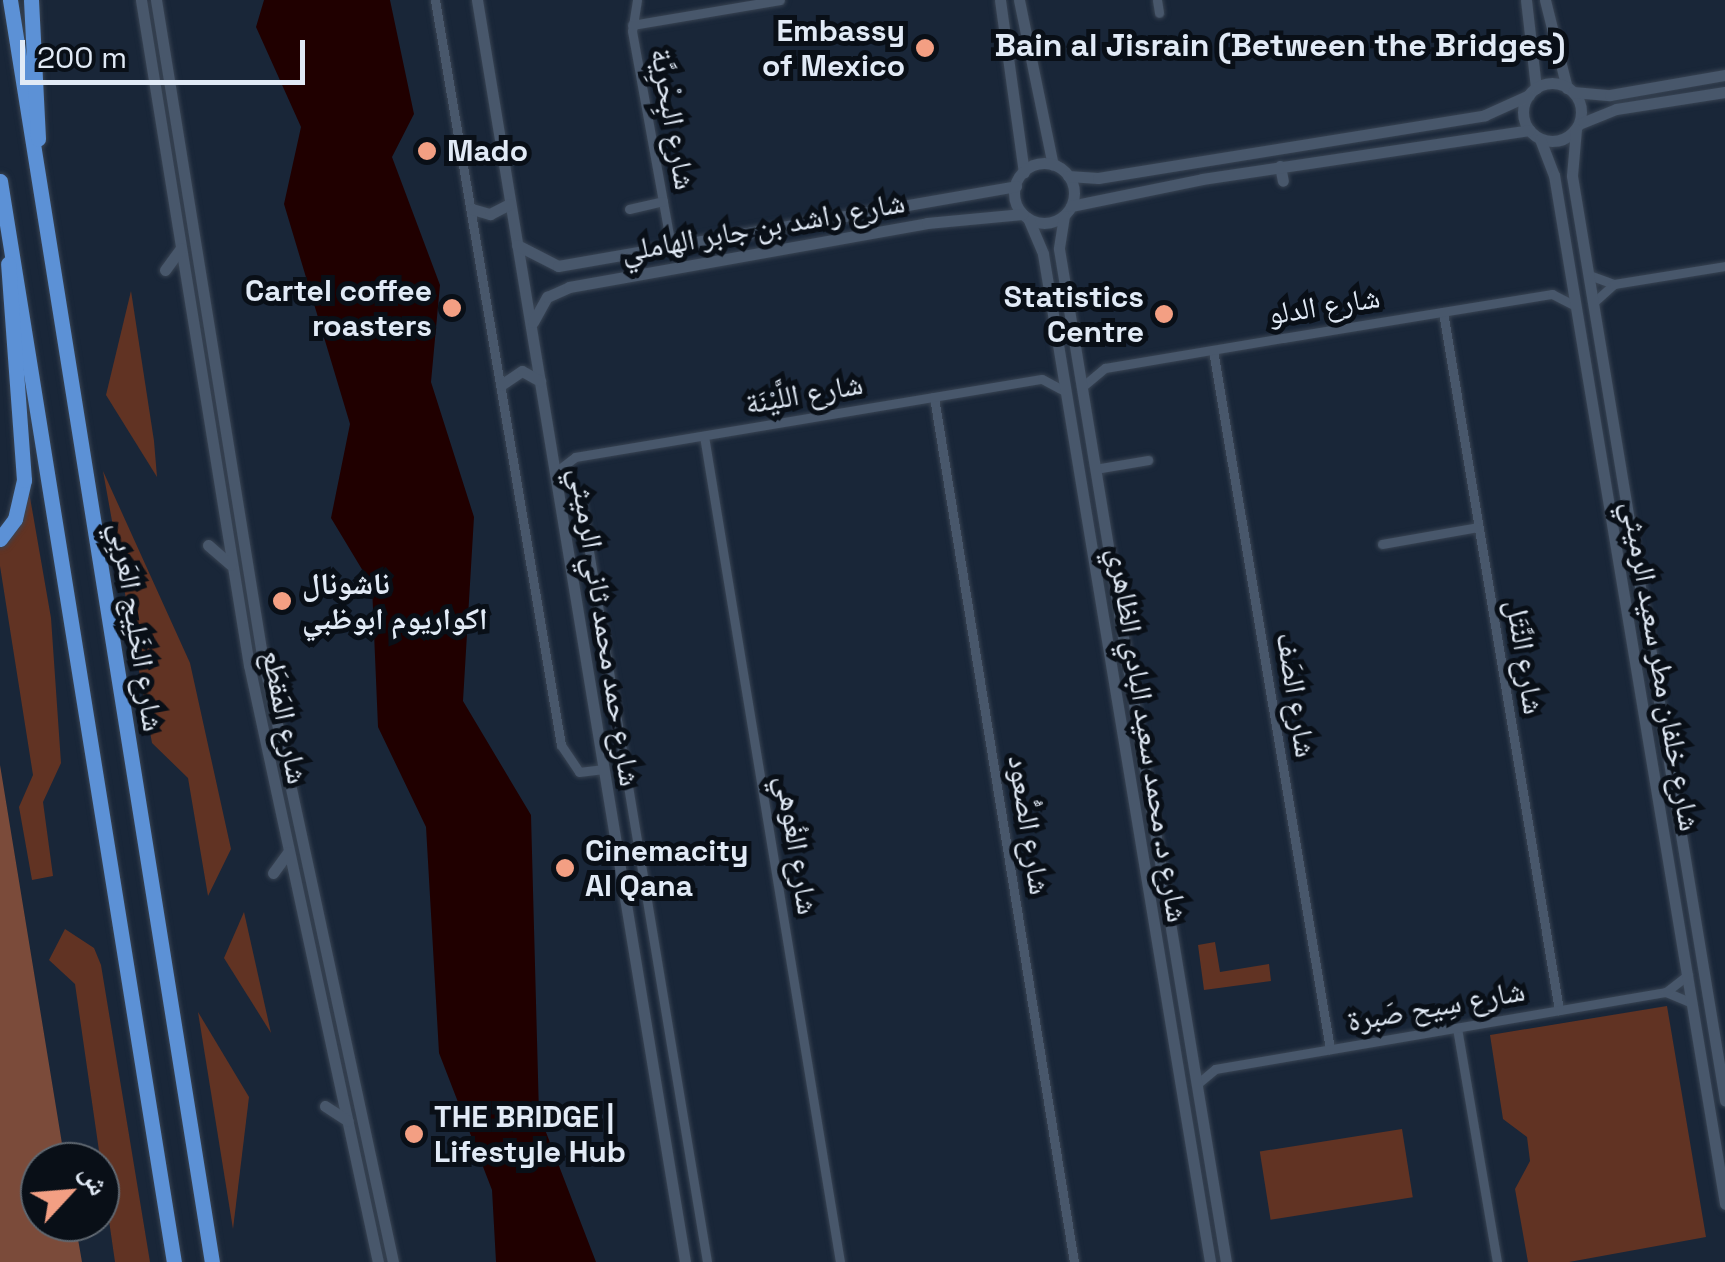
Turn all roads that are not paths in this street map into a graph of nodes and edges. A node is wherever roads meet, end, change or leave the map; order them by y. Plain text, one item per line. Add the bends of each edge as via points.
1 (10, 0) edge
2 (31, 0) edge
3 (141, 0) edge
4 (156, 0) edge
5 (435, 0) edge
6 (477, 0) edge
7 (637, 0) edge
8 (780, 0) edge
9 (1000, 0) edge
10 (1019, 0) edge
11 (1156, 0) edge
12 (1526, 0) edge
13 (1545, 0) edge
14 (733, 4) edge
15 (1159, 13) dead end
16 (632, 25) junction
17 (1725, 75) edge
18 (1570, 90) junction
19 (1532, 92) junction
20 (1725, 92) edge
21 (1578, 126) junction
22 (1535, 134) junction
23 (35, 158) junction
24 (1053, 165) junction
25 (1280, 166) junction
26 (1024, 172) junction
27 (1068, 176) junction
28 (0, 181) edge
29 (1283, 182) dead end
30 (1016, 186) junction
31 (663, 202) junction
32 (510, 204) junction
33 (472, 209) junction
34 (629, 209) dead end
35 (1068, 211) junction
36 (1025, 216) junction
37 (195, 239) junction
38 (11, 245) junction
39 (180, 245) junction
40 (517, 245) junction
41 (671, 246) junction
42 (1725, 266) edge
43 (165, 270) dead end
44 (1589, 275) junction
45 (1571, 276) junction
46 (1614, 284) junction
47 (1552, 294) junction
48 (1593, 303) junction
49 (1576, 306) junction
50 (1443, 312) junction
51 (531, 326) junction
52 (1213, 350) junction
53 (1078, 358) junction
54 (1060, 359) junction
55 (1105, 368) junction
56 (1042, 378) junction
57 (540, 381) junction
58 (501, 385) junction
59 (1082, 387) junction
60 (1607, 387) junction
61 (1590, 390) junction
62 (1065, 391) junction
63 (934, 397) junction
64 (704, 436) junction
65 (551, 448) junction
66 (575, 457) junction
67 (1148, 460) dead end
68 (1095, 469) junction
69 (554, 472) junction
70 (1100, 496) junction
71 (580, 497) dead end
72 (1083, 498) junction
73 (1478, 526) junction
74 (0, 539) edge
75 (1382, 544) dead end
76 (208, 545) dead end
77 (590, 552) junction
78 (568, 556) junction
79 (232, 565) junction
80 (604, 769) junction
81 (292, 847) junction
82 (642, 872) junction
83 (273, 873) dead end
84 (620, 875) junction
85 (1688, 976) junction
86 (1666, 992) junction
87 (1692, 1002) junction
88 (1558, 1010) junction
89 (1457, 1028) junction
90 (1330, 1049) junction
91 (1192, 1056) junction
92 (1215, 1068) junction
93 (1196, 1085) junction
94 (1725, 1100) edge
95 (326, 1106) dead end
96 (348, 1120) junction
97 (1725, 1197) edge
98 (174, 1262) edge
99 (212, 1262) edge
100 (378, 1262) edge
101 (393, 1262) edge
102 (685, 1262) edge
103 (707, 1262) edge
104 (840, 1262) edge
105 (1074, 1262) edge
106 (1210, 1262) edge
107 (1226, 1262) edge
108 (1497, 1262) edge

1 - 23 highway, شارع الخَلِيج العَربِي
2 - 23 highway via 40,104
3 - 39 street, شارع المَقطَع
4 - 37 street, شارع المَقطَع
5 - 33 street
6 - 32 street, شارع حمد محمد ثاني الرميثي
7 - 16 street, شارع البِحْرِيَّة
8 - 14 street
9 - 26 street
10 - 24 street
11 - 15 street
12 - 19 street
13 - 18 street
14 - 16 street
16 - 31 street, شارع البِحْرِيَّة
17 - 18 street via 1610,94
18 - 19 street
18 - 21 street via 1581,107
19 - 22 street via 1524,113
19 - 27 street via 1485,115 1098,178
20 - 21 street via 1616,110
21 - 22 street via 1556,141
21 - 44 street, شارع خلفان مطر سعيد الرميثي via 1571,164
22 - 25 street
22 - 45 street, شارع خلفان مطر سعيد الرميثي via 1554,175
23 - 99 highway, شارع الخَلِيج العَربِي
24 - 26 street
24 - 27 street
25 - 29 street
25 - 35 street
26 - 30 street
27 - 35 street
28 - 38 highway
30 - 36 street
30 - 41 street, شارع راشد بن جابر الهاملي
31 - 34 street
31 - 41 street, شارع البِحْرِيَّة
32 - 33 street via 490,214
32 - 40 street, شارع حمد محمد ثاني الرميثي
33 - 58 street
35 - 36 street via 1044,223
35 - 53 street, شارع د. محمد سعيد البادي الظاهري via 1060,249
36 - 51 street, شارع راشد بن جابر الهاملي via 927,223 569,287 547,298
36 - 54 street, شارع د. محمد سعيد البادي الظاهري via 1042,254
37 - 39 street
37 - 81 street, شارع المَقطَع
38 - 74 highway via 6,284 24,480 14,520
38 - 98 highway
39 - 43 street
39 - 79 street, شارع المَقطَع
40 - 41 street, شارع راشد بن جابر الهاملي via 558,266
40 - 51 street, شارع حمد محمد ثاني الرميثي
42 - 46 street
44 - 46 street
44 - 48 street, شارع خلفان مطر سعيد الرميثي
45 - 47 street
45 - 49 street, شارع خلفان مطر سعيد الرميثي
46 - 48 street
47 - 49 street
47 - 50 street, شارع الدلو
48 - 60 street, شارع خلفان مطر سعيد الرميثي
49 - 61 street, شارع خلفان مطر سعيد الرميثي
50 - 52 street, شارع الدلو
50 - 73 street, شارع النَّتَل
51 - 57 street, شارع حمد محمد ثاني الرميثي
52 - 55 street, شارع الدلو
52 - 90 street, شارع الصَف
53 - 55 street, شارع الدلو
53 - 59 street, شارع د. محمد سعيد البادي الظاهري
54 - 56 street
54 - 62 street, شارع د. محمد سعيد البادي الظاهري
55 - 59 street
56 - 62 street
56 - 63 street, شارع اللَّيْنَة
57 - 58 street via 522,371
57 - 65 street, شارع حمد محمد ثاني الرميثي
58 - 80 street via 561,746 579,772
59 - 68 street, شارع د. محمد سعيد البادي الظاهري
60 - 61 street
60 - 94 street, شارع خلفان مطر سعيد الرميثي
61 - 85 street, شارع خلفان مطر سعيد الرميثي
62 - 72 street, شارع د. محمد سعيد البادي الظاهري
63 - 64 street, شارع اللَّيْنَة
63 - 105 street, شارع الصُّعود
64 - 66 street, شارع اللَّيْنَة
64 - 104 street, شارع الغُوهي
65 - 66 street, شارع اللَّيْنَة
65 - 69 street, شارع حمد محمد ثاني الرميثي
66 - 69 street, شارع اللَّيْنَة
67 - 68 street
68 - 70 street, شارع د. محمد سعيد البادي الظاهري
69 - 78 street, شارع حمد محمد ثاني الرميثي
70 - 72 street
70 - 91 street, شارع د. محمد سعيد البادي الظاهري
71 - 77 street
72 - 106 street, شارع د. محمد سعيد البادي الظاهري
73 - 75 street
73 - 88 street, شارع النَّتَل
76 - 79 street
77 - 78 street
77 - 82 street
78 - 80 street, شارع حمد محمد ثاني الرميثي
79 - 81 street, شارع المَقطَع
80 - 84 street, شارع حمد محمد ثاني الرميثي
81 - 83 street
81 - 96 street, شارع المَقطَع
81 - 101 street, شارع المَقطَع
82 - 84 street
82 - 103 street
84 - 102 street, شارع حمد محمد ثاني الرميثي
85 - 86 street, شارع سِيح صَبرة
85 - 87 street, شارع خلفان مطر سعيد الرميثي
86 - 87 street
86 - 88 street, شارع سِيح صَبرة
87 - 97 street, شارع خلفان مطر سعيد الرميثي
88 - 89 street, شارع سِيح صَبرة
89 - 90 street, شارع سِيح صَبرة
89 - 108 street
90 - 92 street, شارع سِيح صَبرة
91 - 92 street
91 - 93 street, شارع د. محمد سعيد البادي الظاهري
92 - 93 street
93 - 107 street, شارع د. محمد سعيد البادي الظاهري
95 - 96 street
96 - 100 street, شارع المَقطَع

